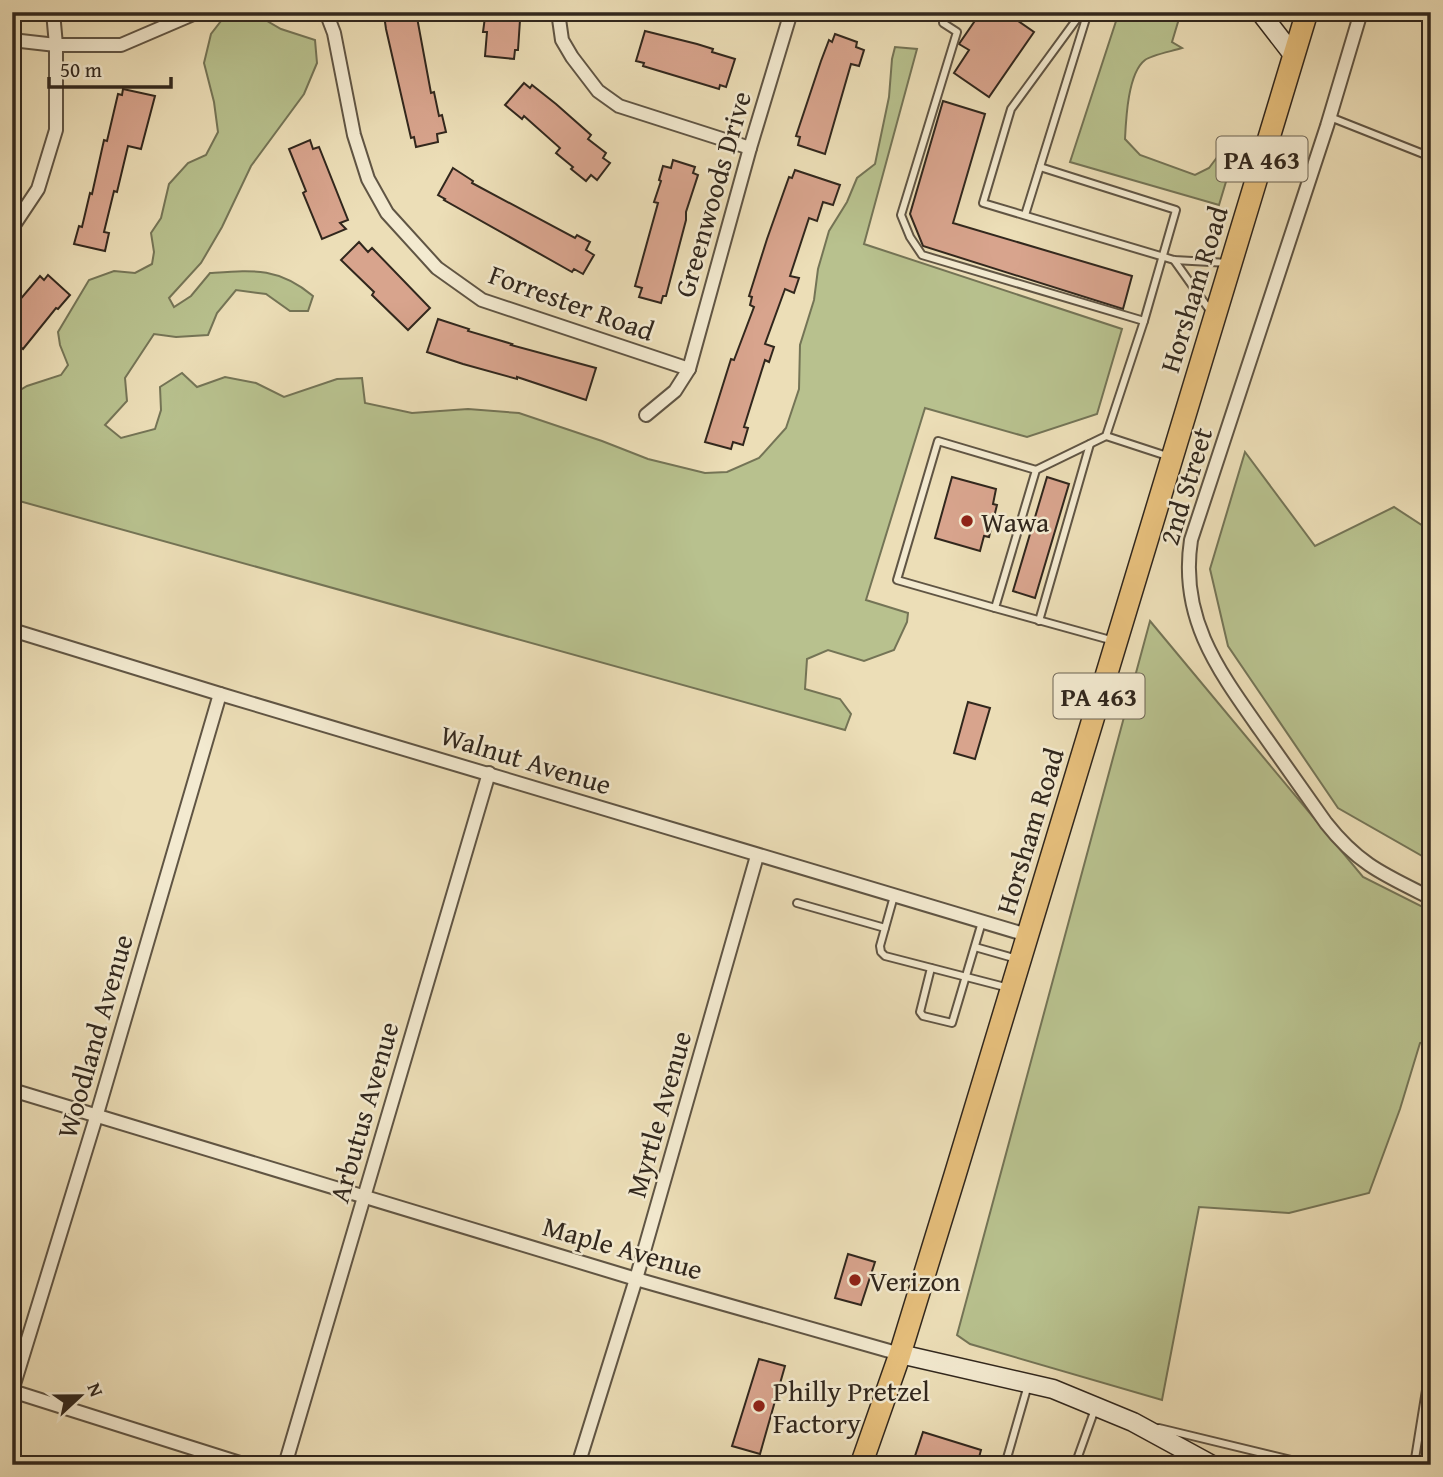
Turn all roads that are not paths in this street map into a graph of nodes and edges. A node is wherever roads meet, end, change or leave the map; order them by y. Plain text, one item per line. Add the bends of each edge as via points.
1 (53, 12) edge
2 (198, 12) edge
3 (326, 12) edge
4 (558, 12) edge
5 (791, 12) edge
6 (943, 12) edge
7 (1082, 12) edge
8 (1088, 12) edge
9 (1260, 12) edge
10 (1307, 12) edge
11 (1361, 12) edge
12 (12, 40) edge
13 (56, 46) junction
14 (1294, 56) junction
15 (1330, 117) junction
16 (750, 148) junction
17 (1431, 157) edge
18 (1040, 167) junction
19 (1025, 215) junction
20 (12, 228) edge
21 (1163, 257) junction
22 (1174, 260) junction
23 (1231, 263) junction
24 (1214, 316) junction
25 (1144, 321) junction
26 (688, 369) junction
27 (646, 415) dead end
28 (1106, 436) junction
29 (1090, 444) junction
30 (1171, 457) junction
31 (1036, 470) junction
32 (995, 608) junction
33 (1039, 621) junction
34 (12, 630) edge
35 (1116, 641) junction
36 (219, 694) junction
37 (489, 773) junction
38 (757, 856) junction
39 (894, 896) junction
40 (1431, 898) edge
41 (797, 903) dead end
42 (982, 922) junction
43 (885, 928) junction
44 (1027, 935) junction
45 (975, 947) junction
46 (1019, 960) junction
47 (931, 968) junction
48 (966, 977) junction
49 (1011, 988) junction
50 (12, 1090) edge
51 (96, 1114) junction
52 (363, 1196) junction
53 (636, 1279) junction
54 (900, 1354) junction
55 (1431, 1359) edge
56 (1028, 1383) junction
57 (12, 1391) edge
58 (1096, 1407) junction
59 (1133, 1422) junction
60 (246, 1465) edge
61 (285, 1465) edge
62 (578, 1465) edge
63 (861, 1465) edge
64 (1005, 1465) edge
65 (1075, 1465) edge
66 (1212, 1465) edge
67 (1312, 1465) edge
68 (1414, 1465) edge

1 - 13 street
2 - 13 street via 121,45
3 - 26 street, Forrester Road via 354,135 369,179 387,213 436,268 482,300
4 - 16 street via 562,40 572,57 598,91 619,106
5 - 16 street, Greenwoods Drive
6 - 25 lane via 943,23 957,32 901,215 922,256
7 - 19 lane via 1011,109 982,203
8 - 18 lane
9 - 14 street
10 - 14 main road, Horsham Road / PA 463
11 - 15 street, 2nd Street
12 - 13 street
13 - 20 street via 56,130 38,190
14 - 23 main road, Horsham Road / PA 463
15 - 17 lane
15 - 40 street, 2nd Street via 1191,540 1190,590 1218,671 1344,846 1380,873
16 - 26 street, Greenwoods Drive
18 - 19 lane
18 - 21 lane via 1176,210
19 - 21 lane
21 - 22 lane
21 - 25 lane
22 - 23 lane
22 - 24 lane
23 - 24 main road, Horsham Road / PA 463
24 - 30 main road, Horsham Road / PA 463
25 - 28 lane
26 - 27 street, Greenwoods Drive via 675,391
28 - 29 lane
28 - 30 lane
29 - 31 lane
29 - 33 lane
30 - 35 main road, Horsham Road / PA 463
31 - 32 lane
31 - 32 lane via 938,441 934,454 897,580
32 - 33 lane
33 - 35 lane
34 - 36 street, Walnut Avenue
35 - 44 main road, Horsham Road / PA 463
36 - 37 street, Walnut Avenue
36 - 51 street, Woodland Avenue
37 - 38 street, Walnut Avenue
37 - 52 street, Arbutus Avenue
38 - 39 street, Walnut Avenue
38 - 53 street, Myrtle Avenue
39 - 42 street, Walnut Avenue
39 - 43 lane
41 - 43 lane
42 - 44 street, Walnut Avenue
42 - 45 lane
43 - 47 lane via 881,952 885,956
44 - 46 main road, Horsham Road / PA 463
45 - 46 lane
45 - 48 lane
46 - 49 main road, Horsham Road / PA 463
47 - 48 lane
47 - 48 lane via 920,1012 948,1023 955,1020
48 - 49 lane
49 - 54 main road, Horsham Road / PA 463
50 - 51 street, Maple Avenue
51 - 52 street, Maple Avenue
51 - 57 street, Woodland Avenue
52 - 53 street, Maple Avenue
52 - 61 street, Arbutus Avenue
53 - 54 street, Maple Avenue
53 - 62 street, Myrtle Avenue
54 - 56 street, Maple Avenue
54 - 63 main road, Horsham Road / PA 463
55 - 68 lane
56 - 58 street, Maple Avenue
56 - 64 lane
57 - 60 street
58 - 59 street, Maple Avenue
58 - 65 lane
59 - 66 street, Maple Avenue
59 - 67 lane

